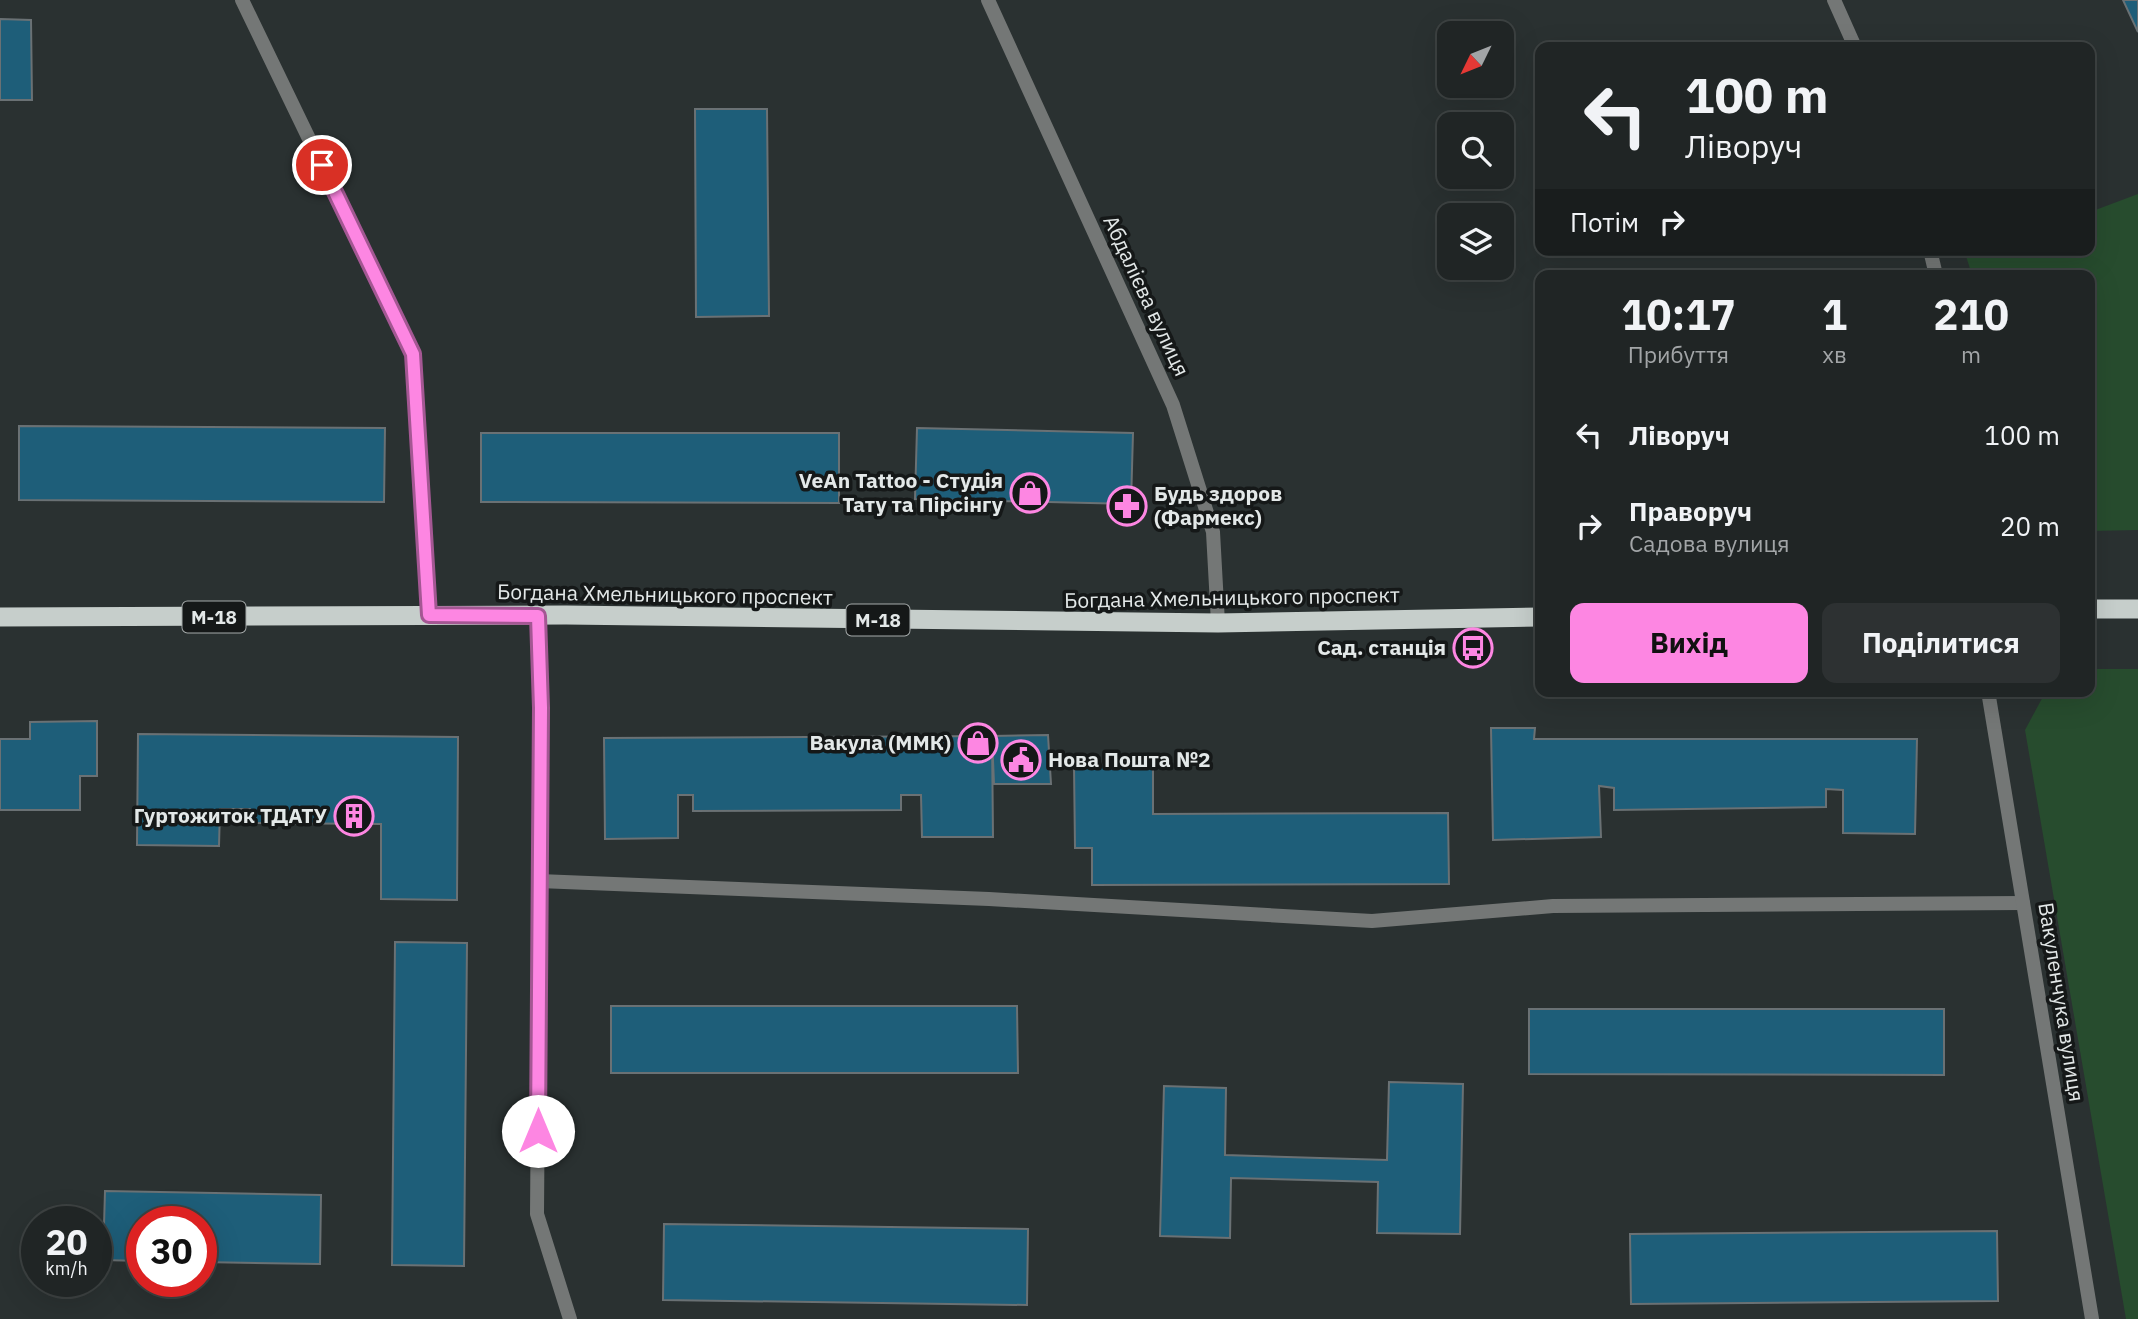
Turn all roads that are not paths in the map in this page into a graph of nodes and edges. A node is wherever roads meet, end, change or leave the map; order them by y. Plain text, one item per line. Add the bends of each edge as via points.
1 (242, 0) edge
2 (988, 0) edge
3 (1834, 0) edge
4 (1853, 42) edge
5 (2095, 609) edge
6 (2138, 609) edge
7 (429, 615) junction
8 (538, 616) junction
9 (0, 617) edge
10 (1535, 617) edge
11 (1218, 623) junction
12 (1989, 697) edge
13 (539, 881) junction
14 (2023, 903) junction
15 (570, 1319) edge
16 (2092, 1319) edge

1 - 7 street via 413,354
2 - 11 street, Абдалієва вулиця via 1173,405 1213,532
3 - 4 street
5 - 6 highway
7 - 8 highway, Богдана Хмельницького проспект / М-18
7 - 9 highway, Богдана Хмельницького проспект / М-18
8 - 11 highway, Богдана Хмельницького проспект / М-18
8 - 13 street
10 - 11 highway, Богдана Хмельницького проспект / М-18
12 - 14 street, Вакуленчука вулиця
13 - 14 street via 989,899 1372,921 1553,906
13 - 15 street via 537,1214
14 - 16 street, Вакуленчука вулиця

